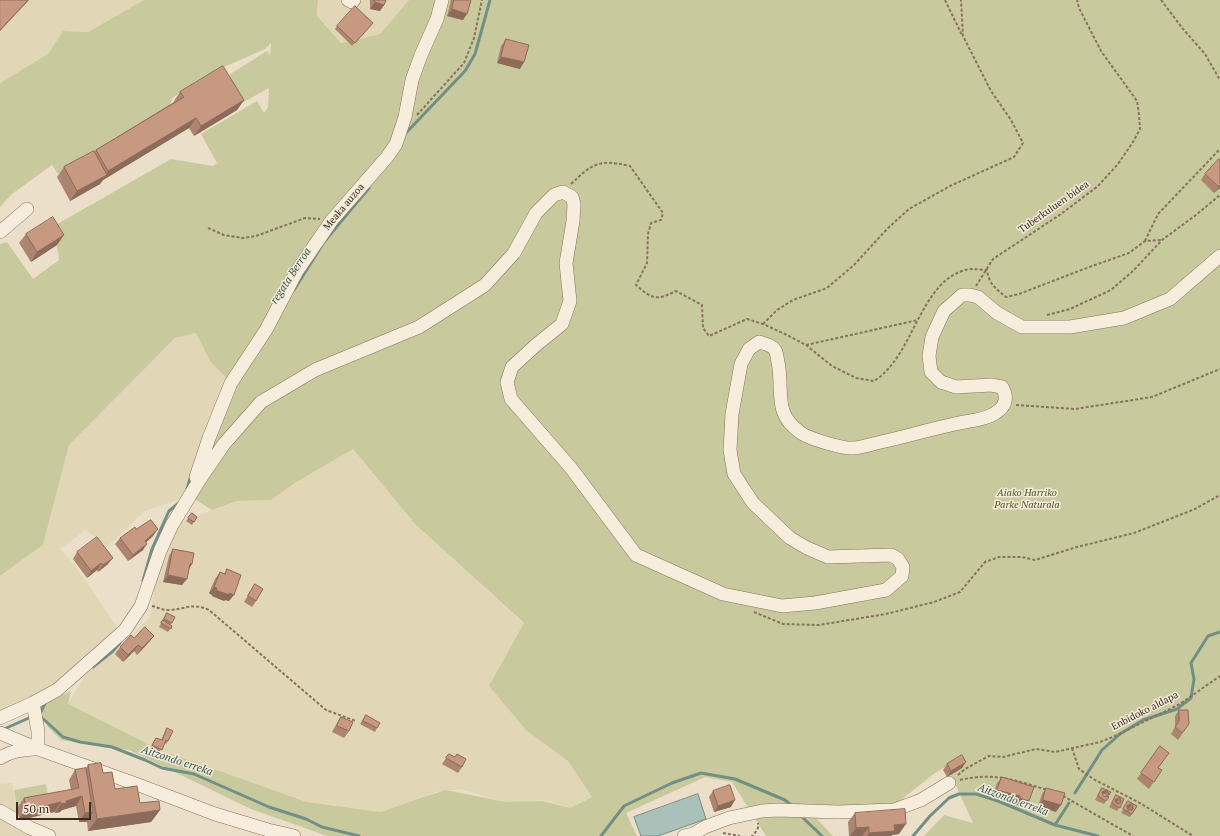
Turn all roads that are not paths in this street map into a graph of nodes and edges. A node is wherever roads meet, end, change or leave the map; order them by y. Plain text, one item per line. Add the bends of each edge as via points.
1 (348, 0) edge
2 (354, 0) edge
3 (442, 0) edge
4 (27, 210) dead end
5 (0, 232) edge
6 (1220, 256) edge
7 (190, 496) junction
8 (34, 708) junction
9 (0, 718) edge
10 (3, 735) edge
11 (38, 749) junction
12 (0, 758) edge
13 (949, 782) road end
14 (0, 811) edge
15 (49, 836) edge
16 (294, 836) edge
17 (684, 836) edge

1 - 2 street
3 - 7 street, Meaka auzoa via 412,80 405,117 396,144 332,220 297,271 266,330 231,383
4 - 5 street
6 - 7 street via 1170,299 1124,318 1070,327 1022,327 997,313 978,297 962,295 944,311 932,337 931,372 941,382 956,387 991,385 1002,388 1006,394 1005,404 997,412 981,419 853,448 827,443 802,434 786,420 779,400 776,351 770,345 759,342 749,349 741,364 732,414 730,450 734,474 753,503 790,538 807,548 828,557 891,555 898,559 903,567 902,576 886,590 815,603 782,606 724,594 636,555 571,468 511,399 507,382 512,367 562,324 570,301 566,263 574,204 572,197 563,192 554,195 536,213 514,253 485,285 419,328 315,370 261,402 224,444
7 - 8 street via 160,551 141,606 125,630
8 - 9 street
8 - 11 street
10 - 11 street
11 - 12 street via 16,750
11 - 16 street via 215,814
13 - 17 street via 921,800 894,810 778,810 744,814
14 - 15 street

